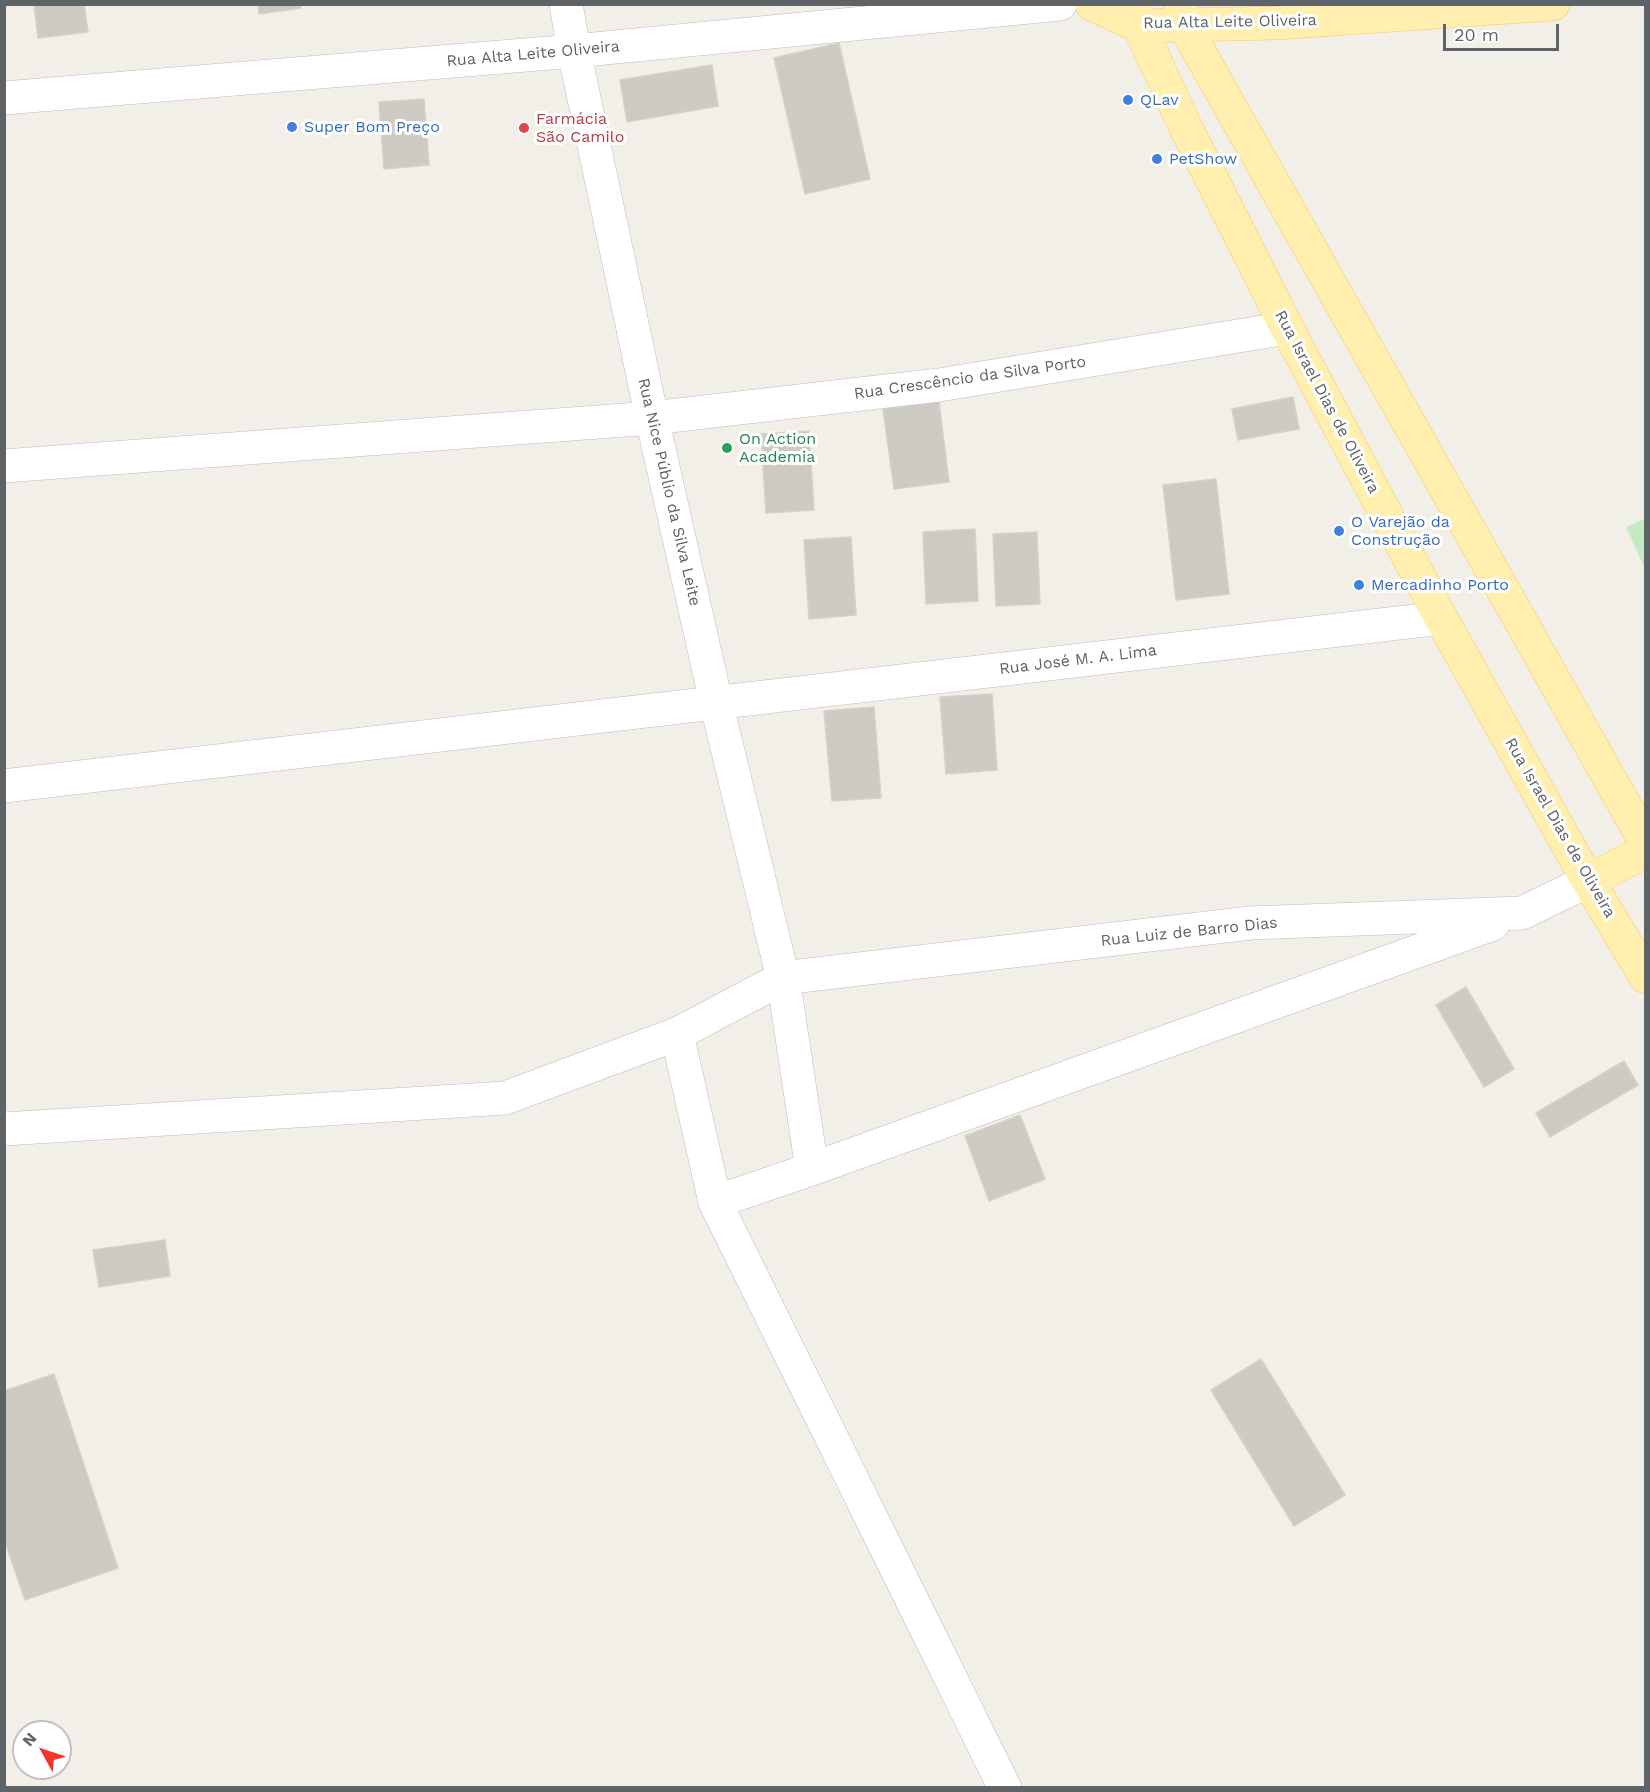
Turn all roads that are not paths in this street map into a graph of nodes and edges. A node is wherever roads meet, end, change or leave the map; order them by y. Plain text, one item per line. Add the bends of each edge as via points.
1 (566, 4) edge
2 (1060, 4) edge
3 (1092, 4) edge
4 (1553, 4) edge
5 (1137, 15) edge
6 (1182, 15) edge
7 (574, 51) junction
8 (4, 98) edge
9 (1287, 328) junction
10 (652, 418) junction
11 (4, 466) edge
12 (1441, 618) junction
13 (716, 702) junction
14 (4, 786) edge
15 (1646, 843) edge
16 (1646, 851) edge
17 (1588, 881) junction
18 (1522, 913) junction
19 (1646, 977) edge
20 (783, 978) junction
21 (677, 1034) junction
22 (4, 1129) edge
23 (812, 1169) junction
24 (715, 1202) junction
25 (1005, 1788) edge

1 - 7 street, Rua Nice Públio da Silva Leite
2 - 7 street, Rua Alta Leite Oliveira
3 - 5 main road, Rua Alta Leite Oliveira
4 - 6 main road, Rua Alta Leite Oliveira via 1275,23
5 - 6 main road, Rua Alta Leite Oliveira
5 - 9 main road, Rua Israel Dias de Oliveira via 1186,128
6 - 15 main road
7 - 8 street, Rua Alta Leite Oliveira
7 - 10 street, Rua Nice Públio da Silva Leite
9 - 10 street, Rua Crescêncio da Silva Porto via 939,385
9 - 12 main road, Rua Israel Dias de Oliveira
10 - 11 street, Rua Crescêncio da Silva Porto
10 - 13 street, Rua Nice Públio da Silva Leite
12 - 13 street, Rua José M. A. Lima
12 - 17 main road, Rua Israel Dias de Oliveira
13 - 14 street, Rua José M. A. Lima
13 - 20 street, Rua Nice Públio da Silva Leite
16 - 17 main road
17 - 18 street, Rua Luiz de Barro Dias
17 - 19 main road, Rua Israel Dias de Oliveira
18 - 20 street, Rua Luiz de Barro Dias via 1250,923
18 - 23 street
20 - 21 street
20 - 23 street, Rua Nice Públio da Silva Leite
21 - 22 street via 505,1098
21 - 24 street
23 - 24 street
24 - 25 street

